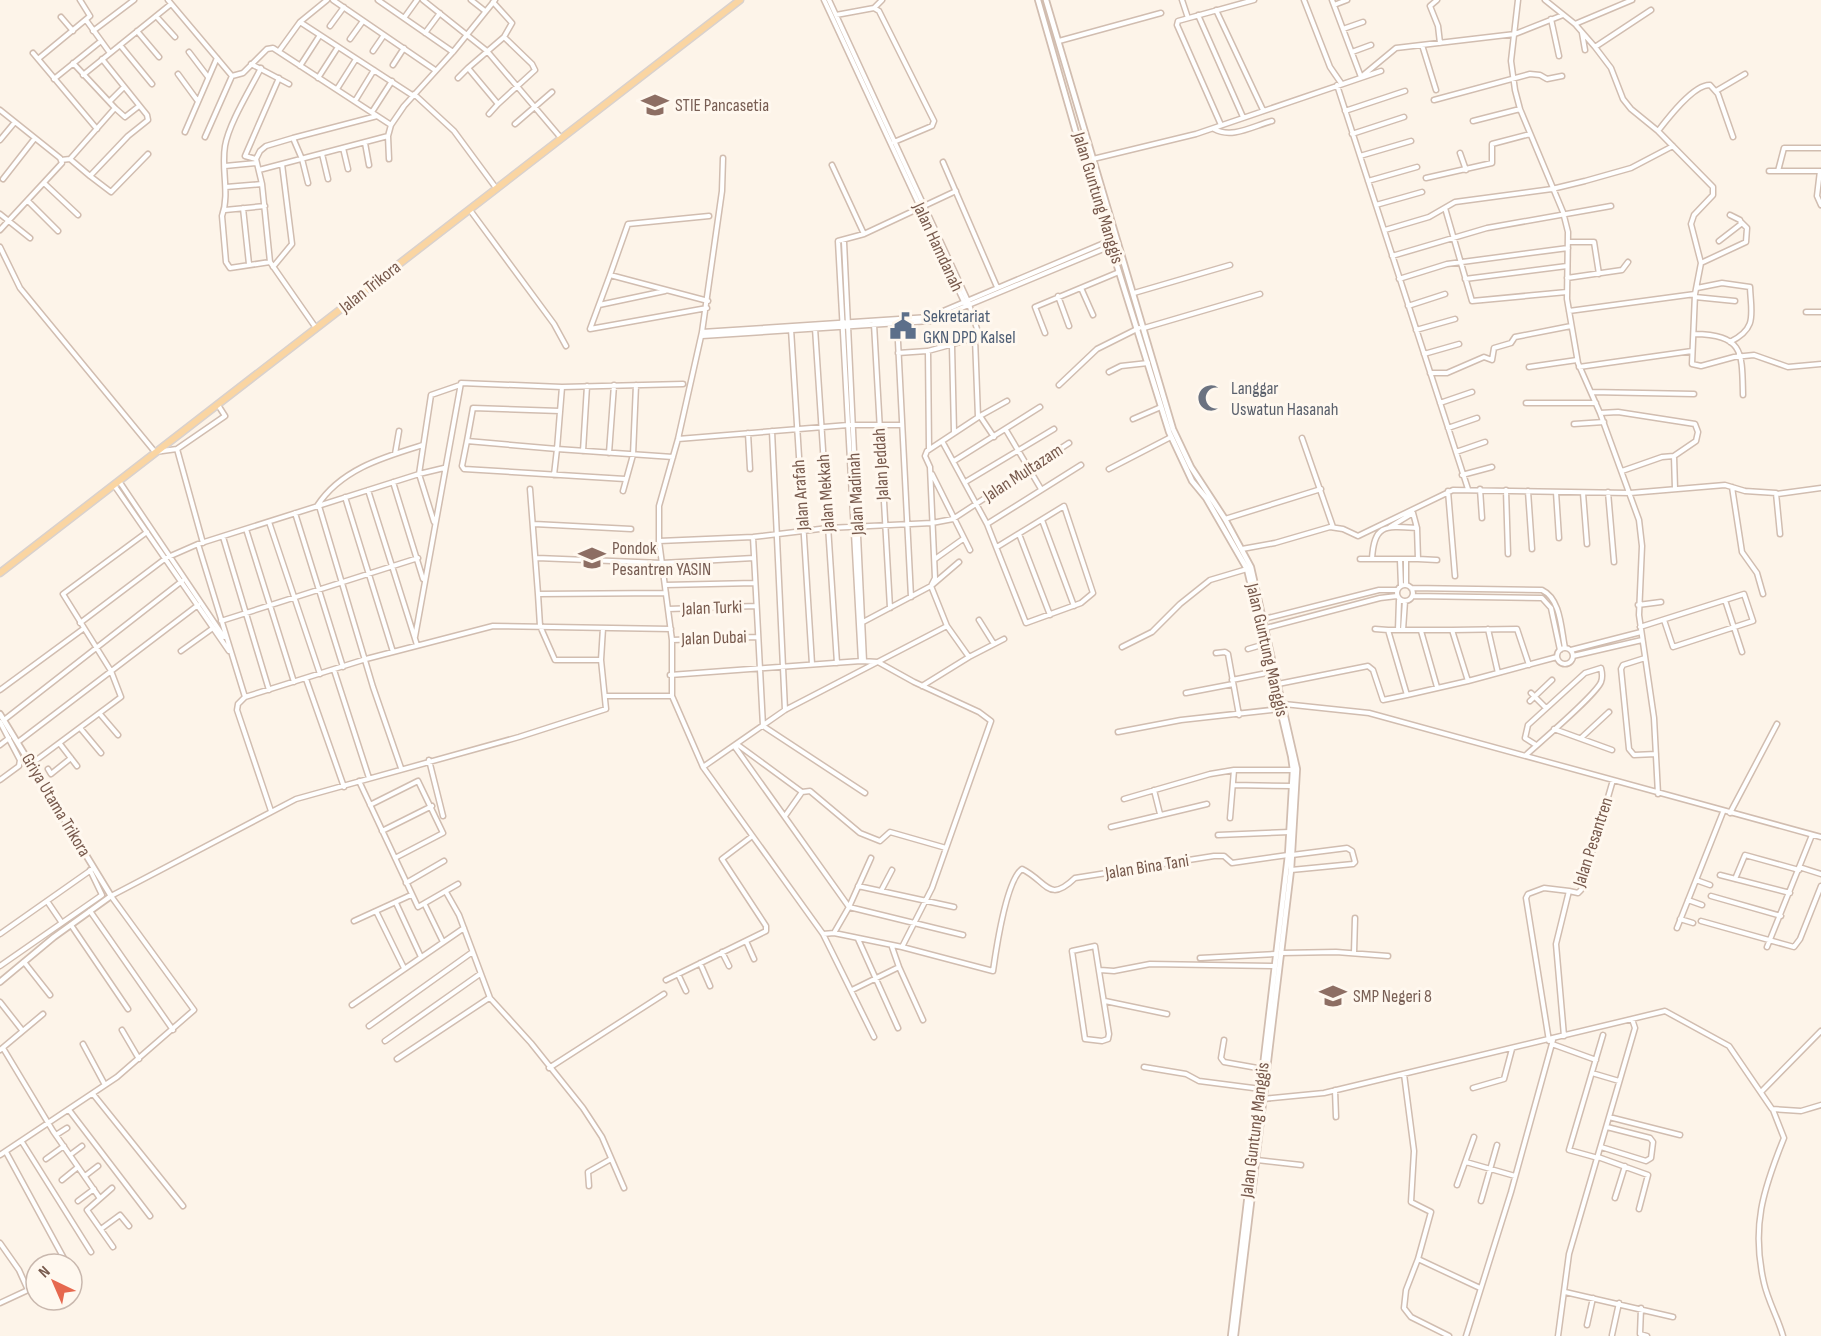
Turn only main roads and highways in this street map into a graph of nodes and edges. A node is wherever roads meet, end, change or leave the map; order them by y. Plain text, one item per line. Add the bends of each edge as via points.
1 (740, 0) edge
2 (0, 573) edge

1 - 2 main road, Jalan Trikora

